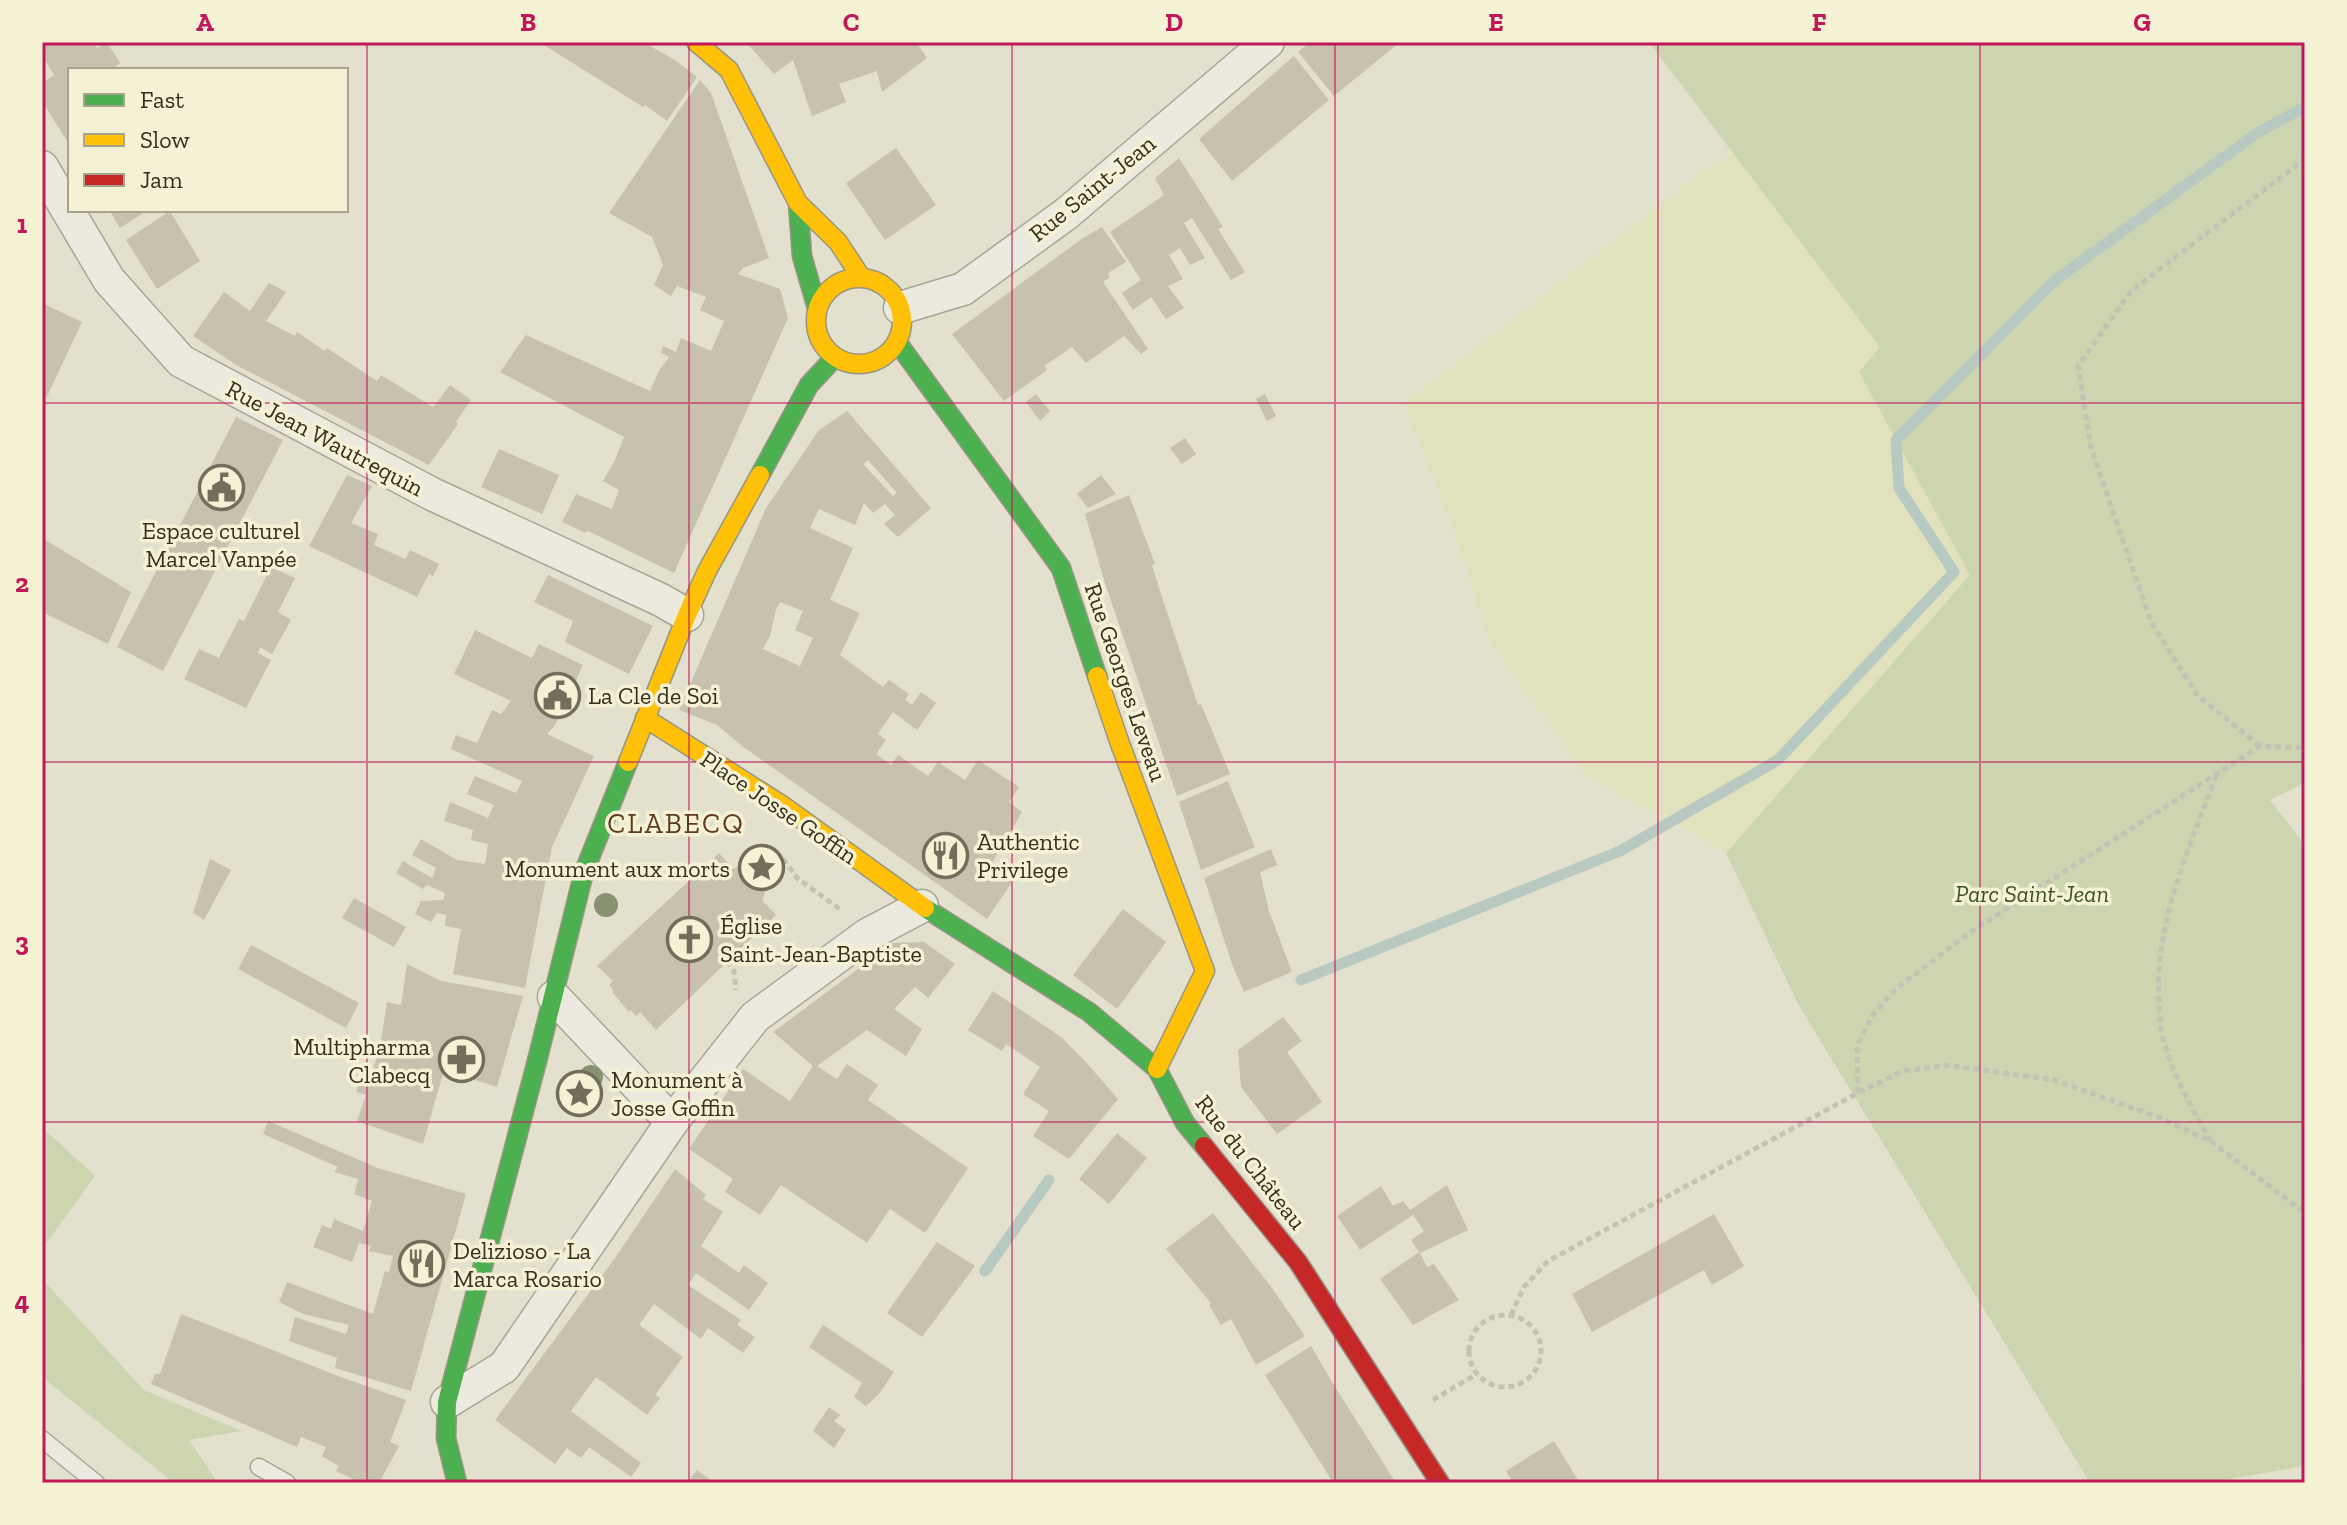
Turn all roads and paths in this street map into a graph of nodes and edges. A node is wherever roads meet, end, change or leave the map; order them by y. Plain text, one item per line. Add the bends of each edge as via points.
1 (696, 42) edge
2 (1268, 42) edge
3 (2305, 159) edge
4 (42, 167) edge
5 (798, 203) junction
6 (68, 211) edge
7 (69, 212) edge
8 (861, 277) junction
9 (817, 308) junction
10 (900, 308) junction
11 (897, 342) junction
12 (835, 357) junction
13 (687, 615) junction
14 (645, 718) junction
15 (2260, 746) junction
16 (2305, 748) edge
17 (2216, 775) junction
18 (781, 857) dead end
19 (922, 906) junction
20 (867, 935) junction
21 (554, 997) junction
22 (1157, 1069) junction
23 (1858, 1093) junction
24 (672, 1122) junction
25 (2212, 1142) junction
26 (2305, 1213) edge
27 (1511, 1315) junction
28 (1477, 1374) junction
29 (447, 1402) junction
30 (1400, 1420) junction
31 (42, 1439) edge
32 (259, 1467) dead end
33 (96, 1483) edge
34 (287, 1483) edge
35 (457, 1483) edge
36 (1440, 1483) edge

1 - 5 street via 729,70
2 - 10 street, Rue Saint-Jean via 1066,214 963,289
3 - 15 path via 2131,291 2078,366 2091,448 2151,622 2198,696
4 - 6 street, Rue Jean Wautrequin
5 - 8 street via 838,242
5 - 9 street via 802,256
7 - 13 street, Rue Jean Wautrequin via 109,280 181,361 432,494
8 - 9 street via 840,281
8 - 10 street via 882,284
9 - 12 street via 818,338
10 - 11 street
11 - 12 street via 864,365
11 - 22 street, Rue Georges Leveau via 1061,568 1205,971
12 - 13 street via 809,385
13 - 14 street
14 - 19 street, Place Josse Goffin via 782,805
14 - 21 street via 584,872
15 - 16 path
15 - 17 path
17 - 23 path via 1975,929 1897,988 1872,1016 1857,1046
17 - 25 path via 2166,918 2157,977 2161,1029 2183,1094
18 - 20 path via 797,878
19 - 20 street
19 - 22 street, Rue du Château via 1089,1012
20 - 24 street via 755,1017
21 - 24 street
21 - 29 street
22 - 30 street, Rue du Château via 1185,1123 1298,1262
23 - 25 path via 1903,1071 1947,1065 2054,1080
23 - 27 path via 1548,1261 1524,1287
24 - 29 street via 504,1367
25 - 26 path
27 - 28 path via 1478,1325 1469,1358
27 - 28 path via 1536,1332 1541,1347 1532,1375 1504,1387
28 - 30 path
29 - 35 street via 446,1438
30 - 36 street, Rue du Château
31 - 33 lane
32 - 34 lane

